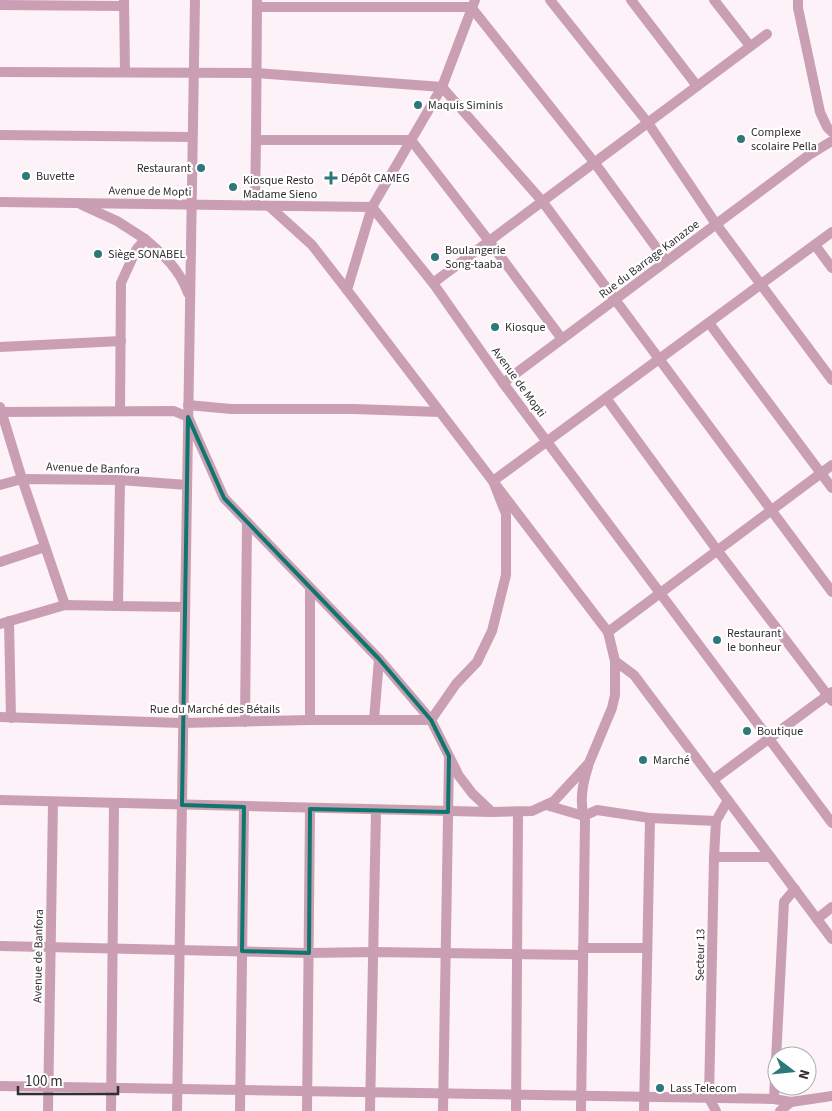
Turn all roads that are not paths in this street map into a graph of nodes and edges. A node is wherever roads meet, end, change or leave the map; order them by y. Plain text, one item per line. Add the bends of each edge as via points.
1 (195, 0) edge
2 (550, 0) edge
3 (631, 0) edge
4 (714, 0) edge
5 (798, 0) edge
6 (124, 3) edge
7 (257, 3) edge
8 (473, 4) edge
9 (0, 5) edge
10 (767, 34) dead end
11 (750, 46) junction
12 (0, 72) edge
13 (125, 72) junction
14 (193, 72) junction
15 (256, 73) junction
16 (697, 86) junction
17 (442, 87) junction
18 (648, 123) junction
19 (832, 132) edge
20 (0, 135) edge
21 (192, 136) junction
22 (256, 140) junction
23 (411, 140) junction
24 (832, 141) edge
25 (594, 162) junction
26 (542, 201) junction
27 (0, 202) edge
28 (78, 203) junction
29 (191, 204) junction
30 (255, 206) junction
31 (269, 206) junction
32 (372, 208) junction
33 (716, 224) junction
34 (832, 232) edge
35 (145, 239) junction
36 (489, 240) junction
37 (815, 245) junction
38 (666, 261) junction
39 (832, 268) edge
40 (433, 283) junction
41 (761, 285) junction
42 (347, 290) junction
43 (190, 299) junction
44 (616, 299) junction
45 (709, 323) junction
46 (562, 339) junction
47 (121, 341) junction
48 (0, 347) edge
49 (660, 360) junction
50 (832, 380) edge
51 (503, 383) junction
52 (606, 398) junction
53 (188, 405) junction
54 (0, 410) edge
55 (120, 411) junction
56 (440, 412) junction
57 (188, 417) junction
58 (548, 442) junction
59 (832, 465) edge
60 (821, 473) junction
61 (22, 478) junction
62 (120, 480) junction
63 (493, 481) junction
64 (186, 484) junction
65 (0, 485) edge
66 (832, 488) edge
67 (770, 511) junction
68 (247, 522) junction
69 (45, 547) junction
70 (717, 550) junction
71 (0, 562) edge
72 (310, 590) junction
73 (832, 592) edge
74 (660, 593) junction
75 (65, 605) junction
76 (118, 606) junction
77 (185, 606) junction
78 (5, 623) edge
79 (608, 632) junction
80 (379, 659) junction
81 (615, 661) junction
82 (831, 696) edge
83 (5, 718) edge
84 (310, 720) junction
85 (374, 720) junction
86 (431, 720) junction
87 (245, 722) junction
88 (182, 723) junction
89 (769, 739) junction
90 (449, 756) junction
91 (589, 764) junction
92 (713, 780) junction
93 (0, 800) edge
94 (728, 800) junction
95 (53, 802) junction
96 (114, 803) junction
97 (182, 805) junction
98 (546, 805) junction
99 (244, 807) junction
100 (310, 809) junction
101 (376, 810) junction
102 (448, 812) junction
103 (492, 812) junction
104 (518, 812) junction
105 (584, 816) junction
106 (650, 818) junction
107 (716, 821) junction
108 (832, 822) edge
109 (714, 857) junction
110 (770, 857) junction
111 (795, 889) junction
112 (832, 907) edge
113 (817, 919) junction
114 (832, 939) edge
115 (0, 946) edge
116 (50, 947) junction
117 (113, 948) junction
118 (179, 948) junction
119 (647, 948) junction
120 (242, 951) junction
121 (583, 951) junction
122 (374, 952) junction
123 (309, 953) junction
124 (446, 953) junction
125 (517, 954) junction
126 (0, 1086) edge
127 (48, 1087) junction
128 (111, 1088) junction
129 (177, 1090) junction
130 (240, 1091) junction
131 (308, 1091) junction
132 (370, 1092) junction
133 (443, 1094) junction
134 (516, 1096) junction
135 (832, 1096) edge
136 (581, 1097) junction
137 (644, 1098) junction
138 (709, 1098) junction
139 (774, 1099) junction
140 (790, 1102) junction
141 (48, 1111) edge
142 (111, 1111) edge
143 (177, 1111) edge
144 (240, 1111) edge
145 (307, 1111) edge
146 (370, 1111) edge
147 (443, 1111) edge
148 (516, 1111) edge
149 (581, 1111) edge
150 (644, 1111) edge
151 (716, 1111) edge
152 (780, 1111) edge

1 - 14 street
2 - 18 street
3 - 16 street
4 - 11 street
5 - 19 street via 820,112
6 - 9 street
6 - 13 street
7 - 8 street
7 - 15 street
8 - 17 street
8 - 25 street
10 - 11 street
11 - 16 street
12 - 13 street
13 - 14 street
14 - 15 street
14 - 21 street
15 - 17 street
15 - 22 street
16 - 18 street
17 - 23 street
17 - 26 street
18 - 25 street
18 - 33 street
20 - 21 street
21 - 29 street
22 - 23 street
22 - 30 street
23 - 32 street
23 - 36 street
24 - 33 street, Rue du Barrage Kanazoe
25 - 26 street
25 - 38 street
26 - 36 street
26 - 44 street
27 - 28 street, Avenue de Mopti
28 - 29 street, Avenue de Mopti
28 - 35 street via 117,221
29 - 30 street, Avenue de Mopti
29 - 43 street
30 - 31 street, Avenue de Mopti
31 - 32 street, Avenue de Mopti
31 - 42 street via 312,245
32 - 40 street, Avenue de Mopti
32 - 42 street
33 - 38 street, Rue du Barrage Kanazoe
33 - 41 street
34 - 37 street
35 - 43 street via 168,259 185,284
35 - 47 street via 136,250 121,283
36 - 40 street
36 - 46 street
37 - 39 street
37 - 41 street
38 - 44 street, Rue du Barrage Kanazoe
40 - 51 street, Avenue de Mopti
41 - 45 street
41 - 50 street
42 - 56 street
43 - 53 street
44 - 46 street, Rue du Barrage Kanazoe
44 - 49 street
45 - 49 street
45 - 60 street
46 - 51 street, Rue du Barrage Kanazoe
47 - 48 street
47 - 55 street
49 - 52 street
49 - 67 street
51 - 58 street, Avenue de Mopti
52 - 58 street
52 - 70 street
53 - 56 street via 231,409
53 - 57 street
54 - 55 street
54 - 61 street
55 - 57 street via 174,411
56 - 63 street
57 - 64 street
57 - 68 street via 224,498
58 - 63 street
58 - 74 street, Avenue de Mopti
59 - 60 street
60 - 66 street
60 - 67 street
61 - 62 street, Avenue de Banfora
61 - 65 street, Avenue de Banfora
61 - 69 street
62 - 64 street, Avenue de Banfora
62 - 76 street
63 - 79 street
63 - 86 street via 506,514 506,575 492,631 477,662 456,684
64 - 77 street
67 - 70 street
67 - 73 street
68 - 72 street
68 - 87 street
69 - 71 street
69 - 75 street
70 - 74 street
70 - 82 street
72 - 80 street
72 - 84 street
74 - 79 street
74 - 89 street, Avenue de Mopti
75 - 76 street
75 - 78 street
76 - 77 street
77 - 88 street
78 - 83 street
79 - 81 street
80 - 85 street
80 - 86 street
81 - 91 street via 612,708
81 - 92 street via 634,675
82 - 89 street
83 - 88 street, Rue du Marché des Bétails
84 - 85 street, Rue du Marché des Bétails
84 - 87 street, Rue du Marché des Bétails
85 - 86 street, Rue du Marché des Bétails
86 - 90 street
87 - 88 street, Rue du Marché des Bétails
88 - 97 street
89 - 92 street
89 - 108 street, Avenue de Mopti
90 - 102 street
90 - 103 street via 472,793
91 - 98 street via 554,801
91 - 105 street via 583,782
92 - 94 street
93 - 95 street
94 - 107 street, Secteur 13
94 - 110 street
95 - 96 street
95 - 116 street, Avenue de Banfora
96 - 97 street
96 - 117 street
97 - 99 street
97 - 118 street
98 - 104 street via 532,812
98 - 105 street
99 - 100 street
99 - 120 street
100 - 101 street
100 - 123 street
101 - 102 street
101 - 122 street
102 - 103 street
102 - 124 street
103 - 104 street
104 - 125 street
105 - 106 street via 597,810
105 - 121 street
106 - 107 street
106 - 119 street
107 - 109 street, Secteur 13
109 - 110 street
109 - 138 street, Secteur 13
110 - 111 street
111 - 113 street
111 - 139 street via 784,902
112 - 113 street
113 - 114 street
115 - 116 street
116 - 117 street
116 - 127 street, Avenue de Banfora
117 - 118 street
117 - 128 street
118 - 120 street
118 - 129 street
119 - 121 street
119 - 137 street
120 - 123 street
120 - 130 street
121 - 125 street
121 - 136 street
122 - 123 street
122 - 124 street
122 - 132 street
123 - 131 street
124 - 125 street
124 - 133 street
125 - 134 street
126 - 127 street
127 - 128 street
127 - 141 street, Avenue de Banfora
128 - 129 street
128 - 142 street
129 - 130 street
129 - 143 street
130 - 131 street
130 - 144 street
131 - 132 street
131 - 145 street
132 - 133 street
132 - 146 street
133 - 134 street
133 - 147 street
134 - 136 street
134 - 148 street
135 - 140 street
136 - 137 street
136 - 149 street
137 - 138 street
137 - 150 street
138 - 139 street
138 - 151 street, Secteur 13
139 - 140 street
140 - 152 street

